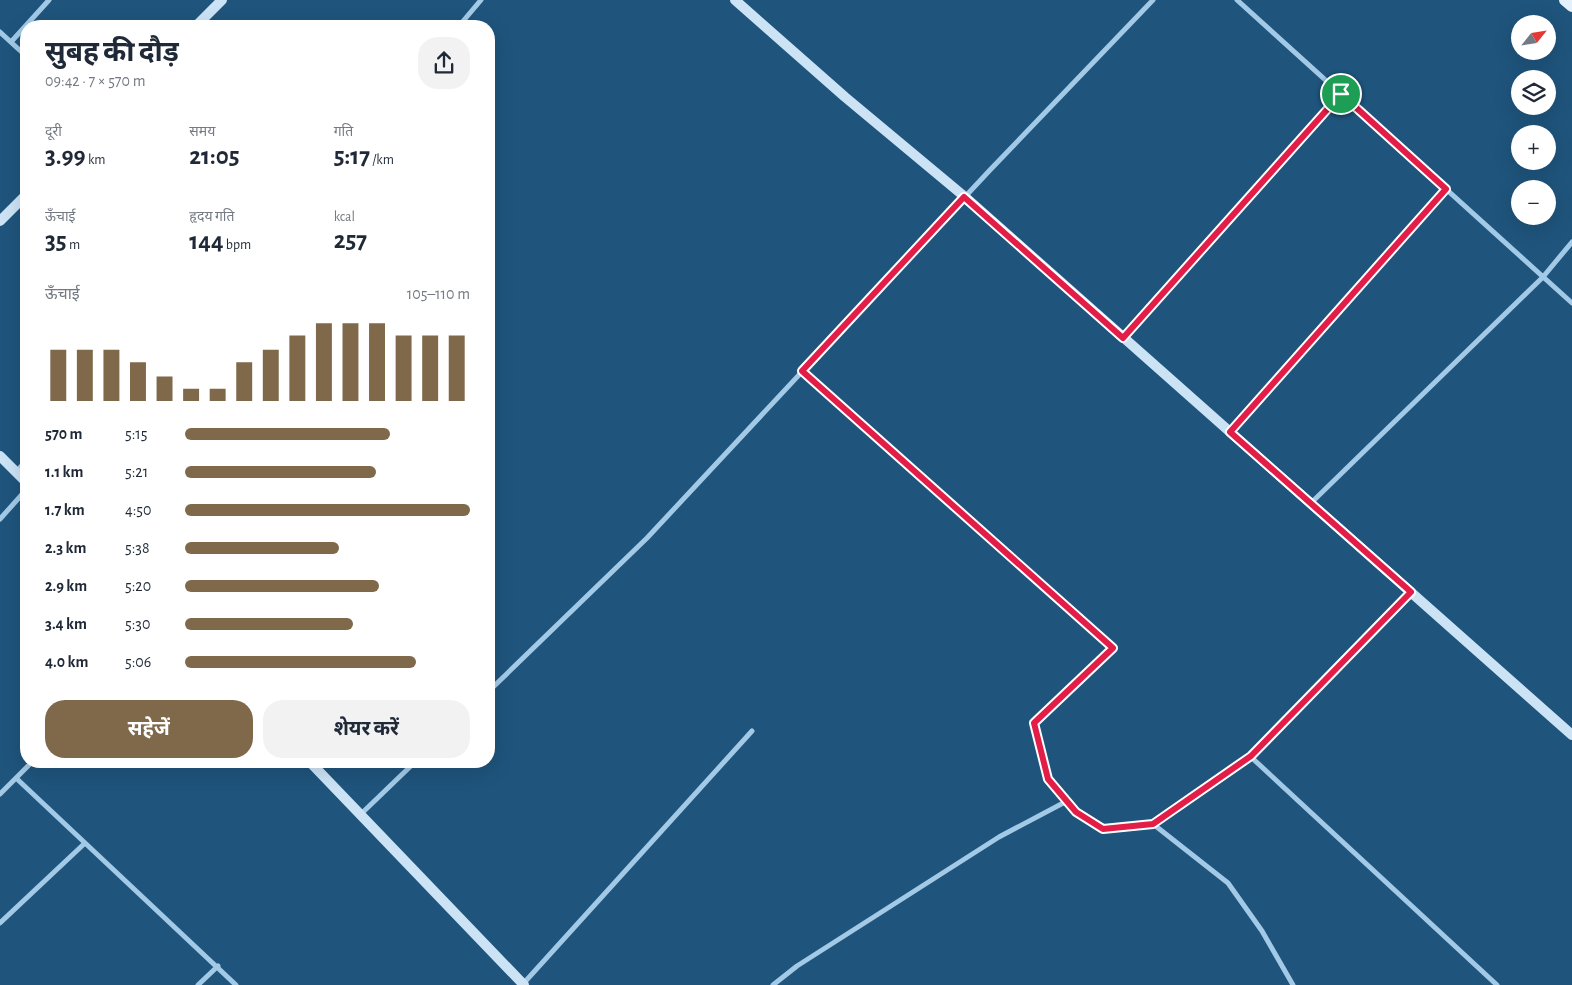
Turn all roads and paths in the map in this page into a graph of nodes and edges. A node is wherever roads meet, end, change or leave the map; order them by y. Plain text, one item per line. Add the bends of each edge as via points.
1 (49, 0) edge
2 (222, 0) edge
3 (481, 0) edge
4 (735, 0) edge
5 (1153, 0) edge
6 (1237, 0) edge
7 (1565, 0) edge
8 (1572, 6) edge
9 (31, 20) edge
10 (202, 20) edge
11 (464, 20) edge
12 (0, 32) edge
13 (20, 32) edge
14 (11, 42) junction
15 (20, 50) edge
16 (1341, 94) junction
17 (1446, 189) junction
18 (964, 197) junction
19 (20, 201) edge
20 (0, 221) edge
21 (1572, 242) edge
22 (1543, 277) junction
23 (1572, 303) edge
24 (1123, 338) junction
25 (802, 371) junction
26 (1230, 432) junction
27 (0, 456) edge
28 (20, 468) edge
29 (16, 472) junction
30 (20, 476) edge
31 (20, 496) edge
32 (1311, 504) junction
33 (0, 518) edge
34 (1411, 592) junction
35 (495, 685) edge
36 (752, 731) dead end
37 (1572, 735) edge
38 (1251, 756) junction
39 (26, 768) edge
40 (316, 768) edge
41 (409, 768) edge
42 (16, 778) junction
43 (0, 794) edge
44 (1067, 801) junction
45 (361, 814) junction
46 (1153, 824) junction
47 (86, 843) junction
48 (0, 923) edge
49 (218, 966) junction
50 (524, 984) edge
51 (198, 985) edge
52 (236, 985) edge
53 (773, 985) edge
54 (1293, 985) edge
55 (1497, 985) edge

1 - 9 street
2 - 10 street
3 - 11 street
4 - 18 street
5 - 18 street
6 - 16 street
7 - 8 main road
12 - 14 street
13 - 14 street
14 - 15 street
16 - 17 street
16 - 24 street
17 - 22 street
17 - 26 street
18 - 24 street
18 - 25 street
19 - 20 street
21 - 22 street
22 - 23 street
22 - 32 street
24 - 26 street
25 - 35 street via 646,538
25 - 44 street via 1113,648 1034,723 1048,779
26 - 32 street
27 - 29 street
28 - 29 street
29 - 30 street
31 - 33 street
32 - 34 street
34 - 37 street
34 - 38 street
36 - 50 street
38 - 46 street
38 - 55 street
39 - 42 street
40 - 45 street
41 - 45 street
42 - 43 street
42 - 47 street
44 - 46 street via 1076,812 1103,829
44 - 53 street via 999,837 797,966
45 - 50 street
46 - 54 street via 1228,883 1262,931
47 - 48 street
47 - 49 street
49 - 51 street
49 - 52 street

